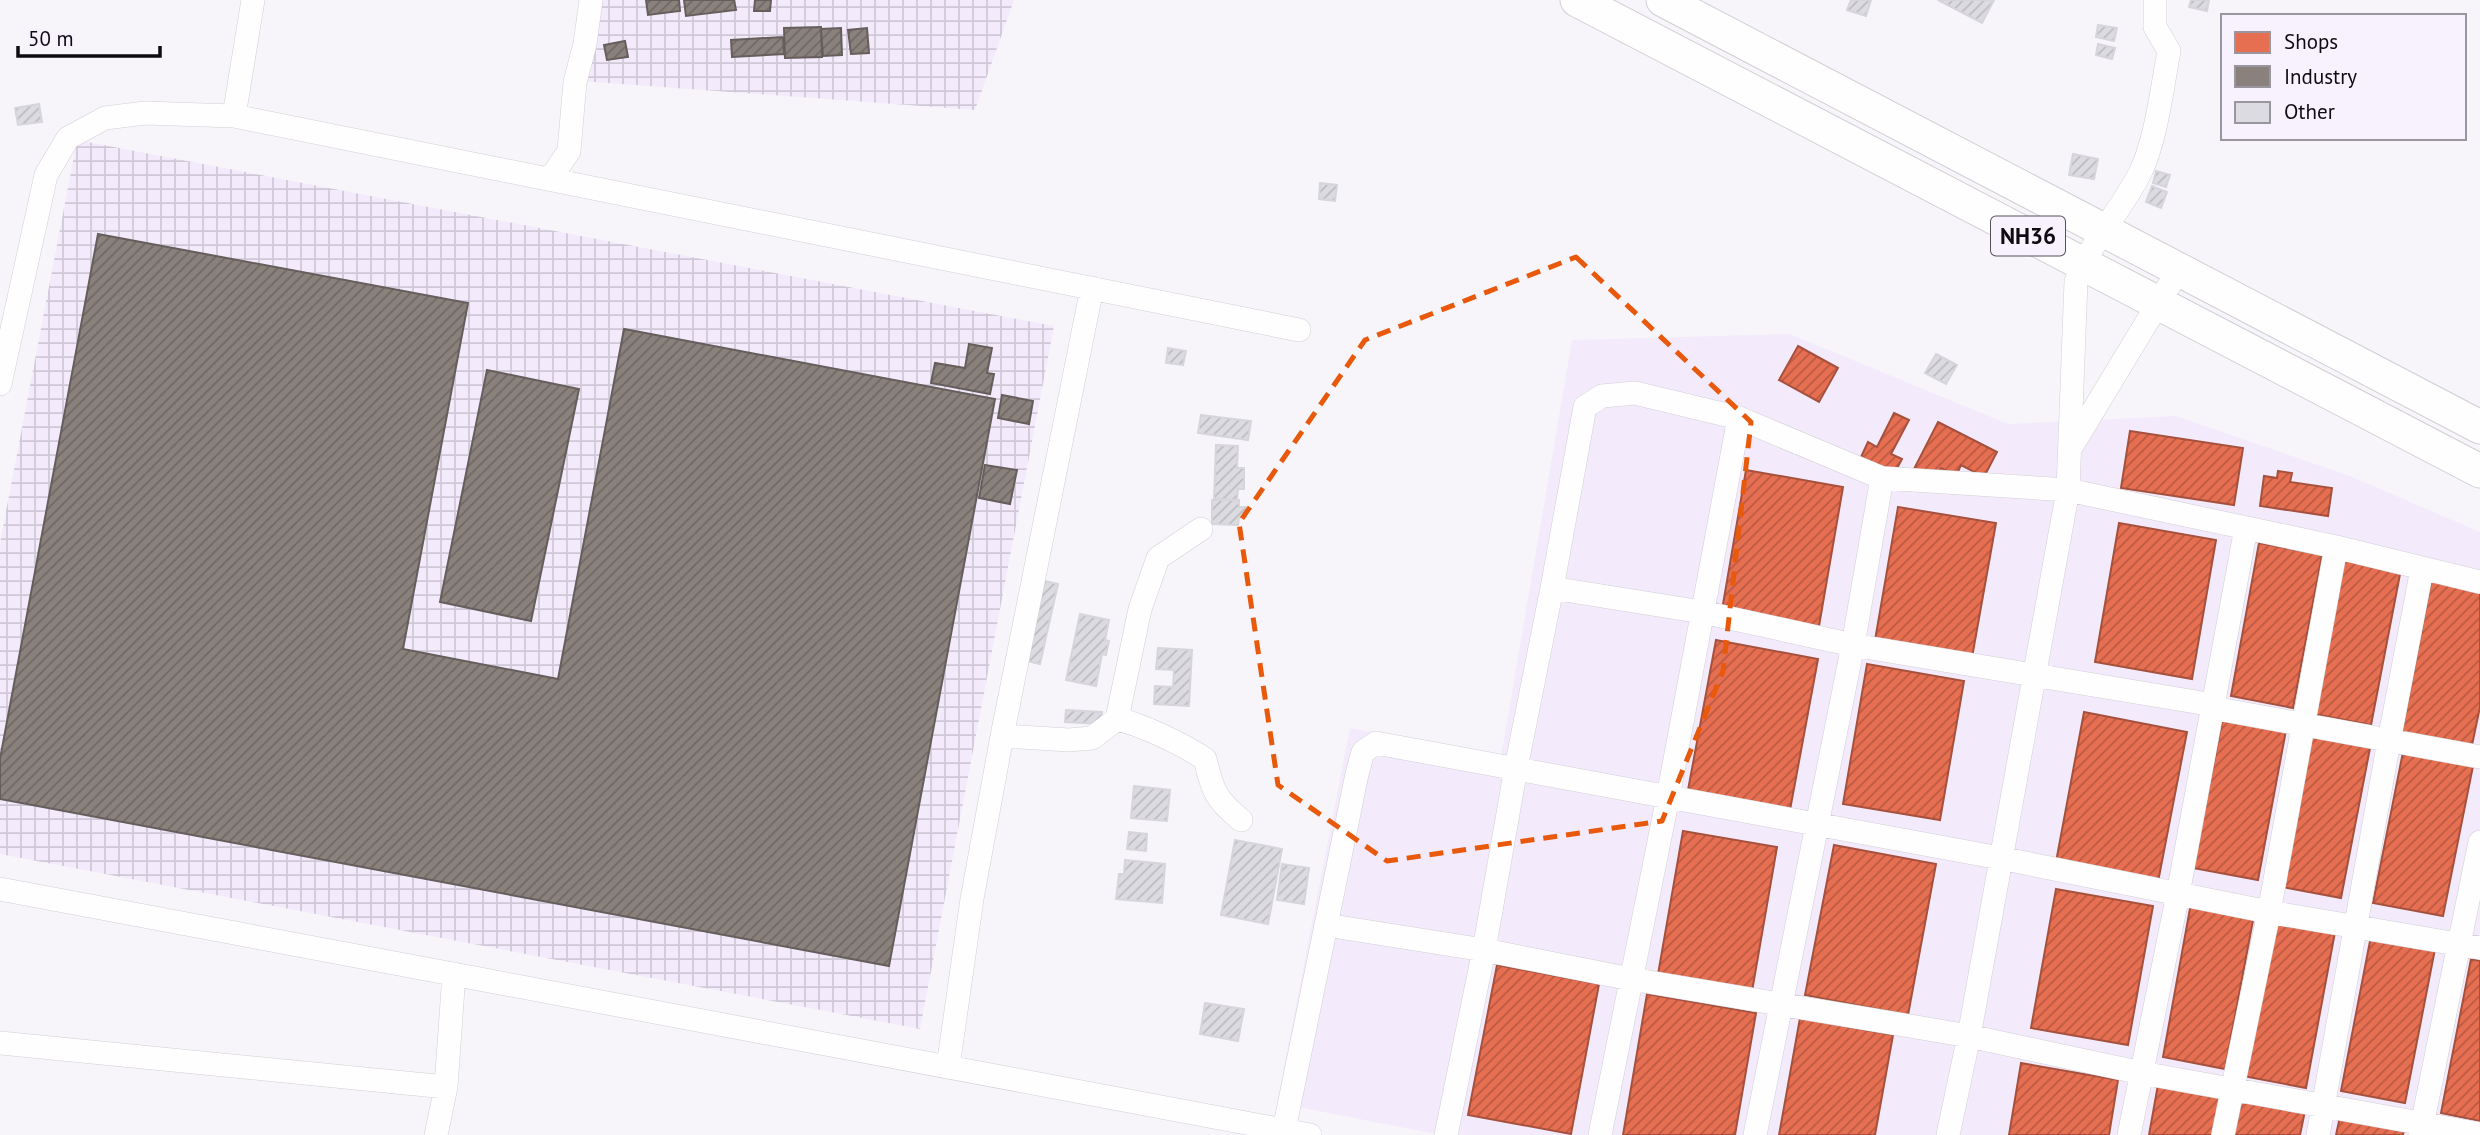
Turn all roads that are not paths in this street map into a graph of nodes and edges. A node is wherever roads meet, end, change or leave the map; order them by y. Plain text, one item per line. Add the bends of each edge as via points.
1 (253, 0) edge
2 (591, 0) edge
3 (1577, 0) edge
4 (1663, 0) edge
5 (2155, 0) edge
6 (234, 116) junction
7 (550, 180) junction
8 (2103, 229) junction
9 (2082, 264) junction
10 (2179, 269) junction
11 (1092, 288) junction
12 (2157, 303) junction
13 (1299, 330) dead end
14 (0, 384) edge
15 (1738, 418) junction
16 (2480, 426) edge
17 (2068, 452) junction
18 (2480, 471) edge
19 (1882, 478) junction
20 (2067, 490) junction
21 (1201, 528) dead end
22 (2246, 528) junction
23 (2336, 547) junction
24 (2422, 569) junction
25 (2480, 582) edge
26 (1552, 588) junction
27 (1702, 612) junction
28 (1853, 645) junction
29 (2034, 674) junction
30 (2214, 707) junction
31 (1117, 719) junction
32 (2302, 725) junction
33 (1002, 736) junction
34 (2389, 741) junction
35 (2480, 757) edge
36 (1516, 768) junction
37 (1668, 797) junction
38 (1241, 820) dead end
39 (1818, 825) junction
40 (2480, 842) edge
41 (2000, 858) junction
42 (0, 889) edge
43 (2178, 894) junction
44 (2269, 912) junction
45 (1326, 925) junction
46 (2357, 926) junction
47 (2470, 946) edge
48 (1484, 950) junction
49 (454, 974) junction
50 (1631, 979) junction
51 (1780, 1004) junction
52 (1969, 1036) junction
53 (0, 1043) edge
54 (948, 1067) junction
55 (2142, 1073) junction
56 (446, 1087) junction
57 (2232, 1087) junction
58 (2324, 1105) junction
59 (2421, 1129) edge
60 (1284, 1130) junction
61 (2480, 1134) edge
62 (436, 1135) edge
63 (1310, 1135) edge
64 (1446, 1135) edge
65 (1600, 1135) edge
66 (1755, 1135) edge
67 (1948, 1135) edge
68 (2129, 1135) edge
69 (2224, 1135) edge
70 (2318, 1135) edge

1 - 6 street
2 - 7 street via 575,82 569,150
3 - 9 highway, NH36
4 - 8 highway, NH36
5 - 8 street via 2155,27 2169,51 2153,130 2140,173
6 - 7 street
6 - 14 street via 145,113 105,118 68,138 46,175
7 - 11 street
8 - 9 street
8 - 10 highway, NH36
9 - 12 highway, NH36
9 - 17 street via 2076,281
10 - 12 street
10 - 16 highway, NH36
11 - 13 street
11 - 33 street
12 - 17 street
12 - 18 highway, NH36
15 - 19 street
15 - 26 street via 1634,393 1602,396 1586,407
15 - 27 street
17 - 20 street
19 - 20 street
19 - 28 street
20 - 22 street
20 - 29 street
21 - 31 street via 1158,558 1140,609
22 - 23 street
22 - 30 street
23 - 24 street
23 - 32 street
24 - 25 street
24 - 34 street
26 - 27 street
26 - 36 street
27 - 28 street
27 - 37 street
28 - 29 street
28 - 39 street
29 - 30 street
29 - 41 street
30 - 32 street
30 - 43 street
31 - 33 street via 1091,738
31 - 38 street via 1136,723 1205,759 1220,803
32 - 34 street
32 - 44 street
33 - 54 street
34 - 35 street
34 - 46 street
36 - 37 street
36 - 45 street via 1376,743 1363,751
36 - 48 street
37 - 39 street
37 - 50 street
39 - 41 street
39 - 51 street
40 - 47 street
41 - 43 street
41 - 52 street
42 - 49 street
43 - 44 street
43 - 55 street
44 - 46 street
44 - 57 street
45 - 48 street
45 - 60 street
46 - 47 street
46 - 58 street
47 - 59 street
48 - 50 street
48 - 64 street
49 - 54 street
49 - 56 street
50 - 51 street
50 - 65 street
51 - 52 street
51 - 66 street
52 - 55 street
52 - 67 street
53 - 56 street
54 - 60 street
55 - 57 street
55 - 68 street
56 - 62 street
57 - 58 street
57 - 69 street
58 - 59 street
58 - 70 street
59 - 61 street
60 - 63 street

